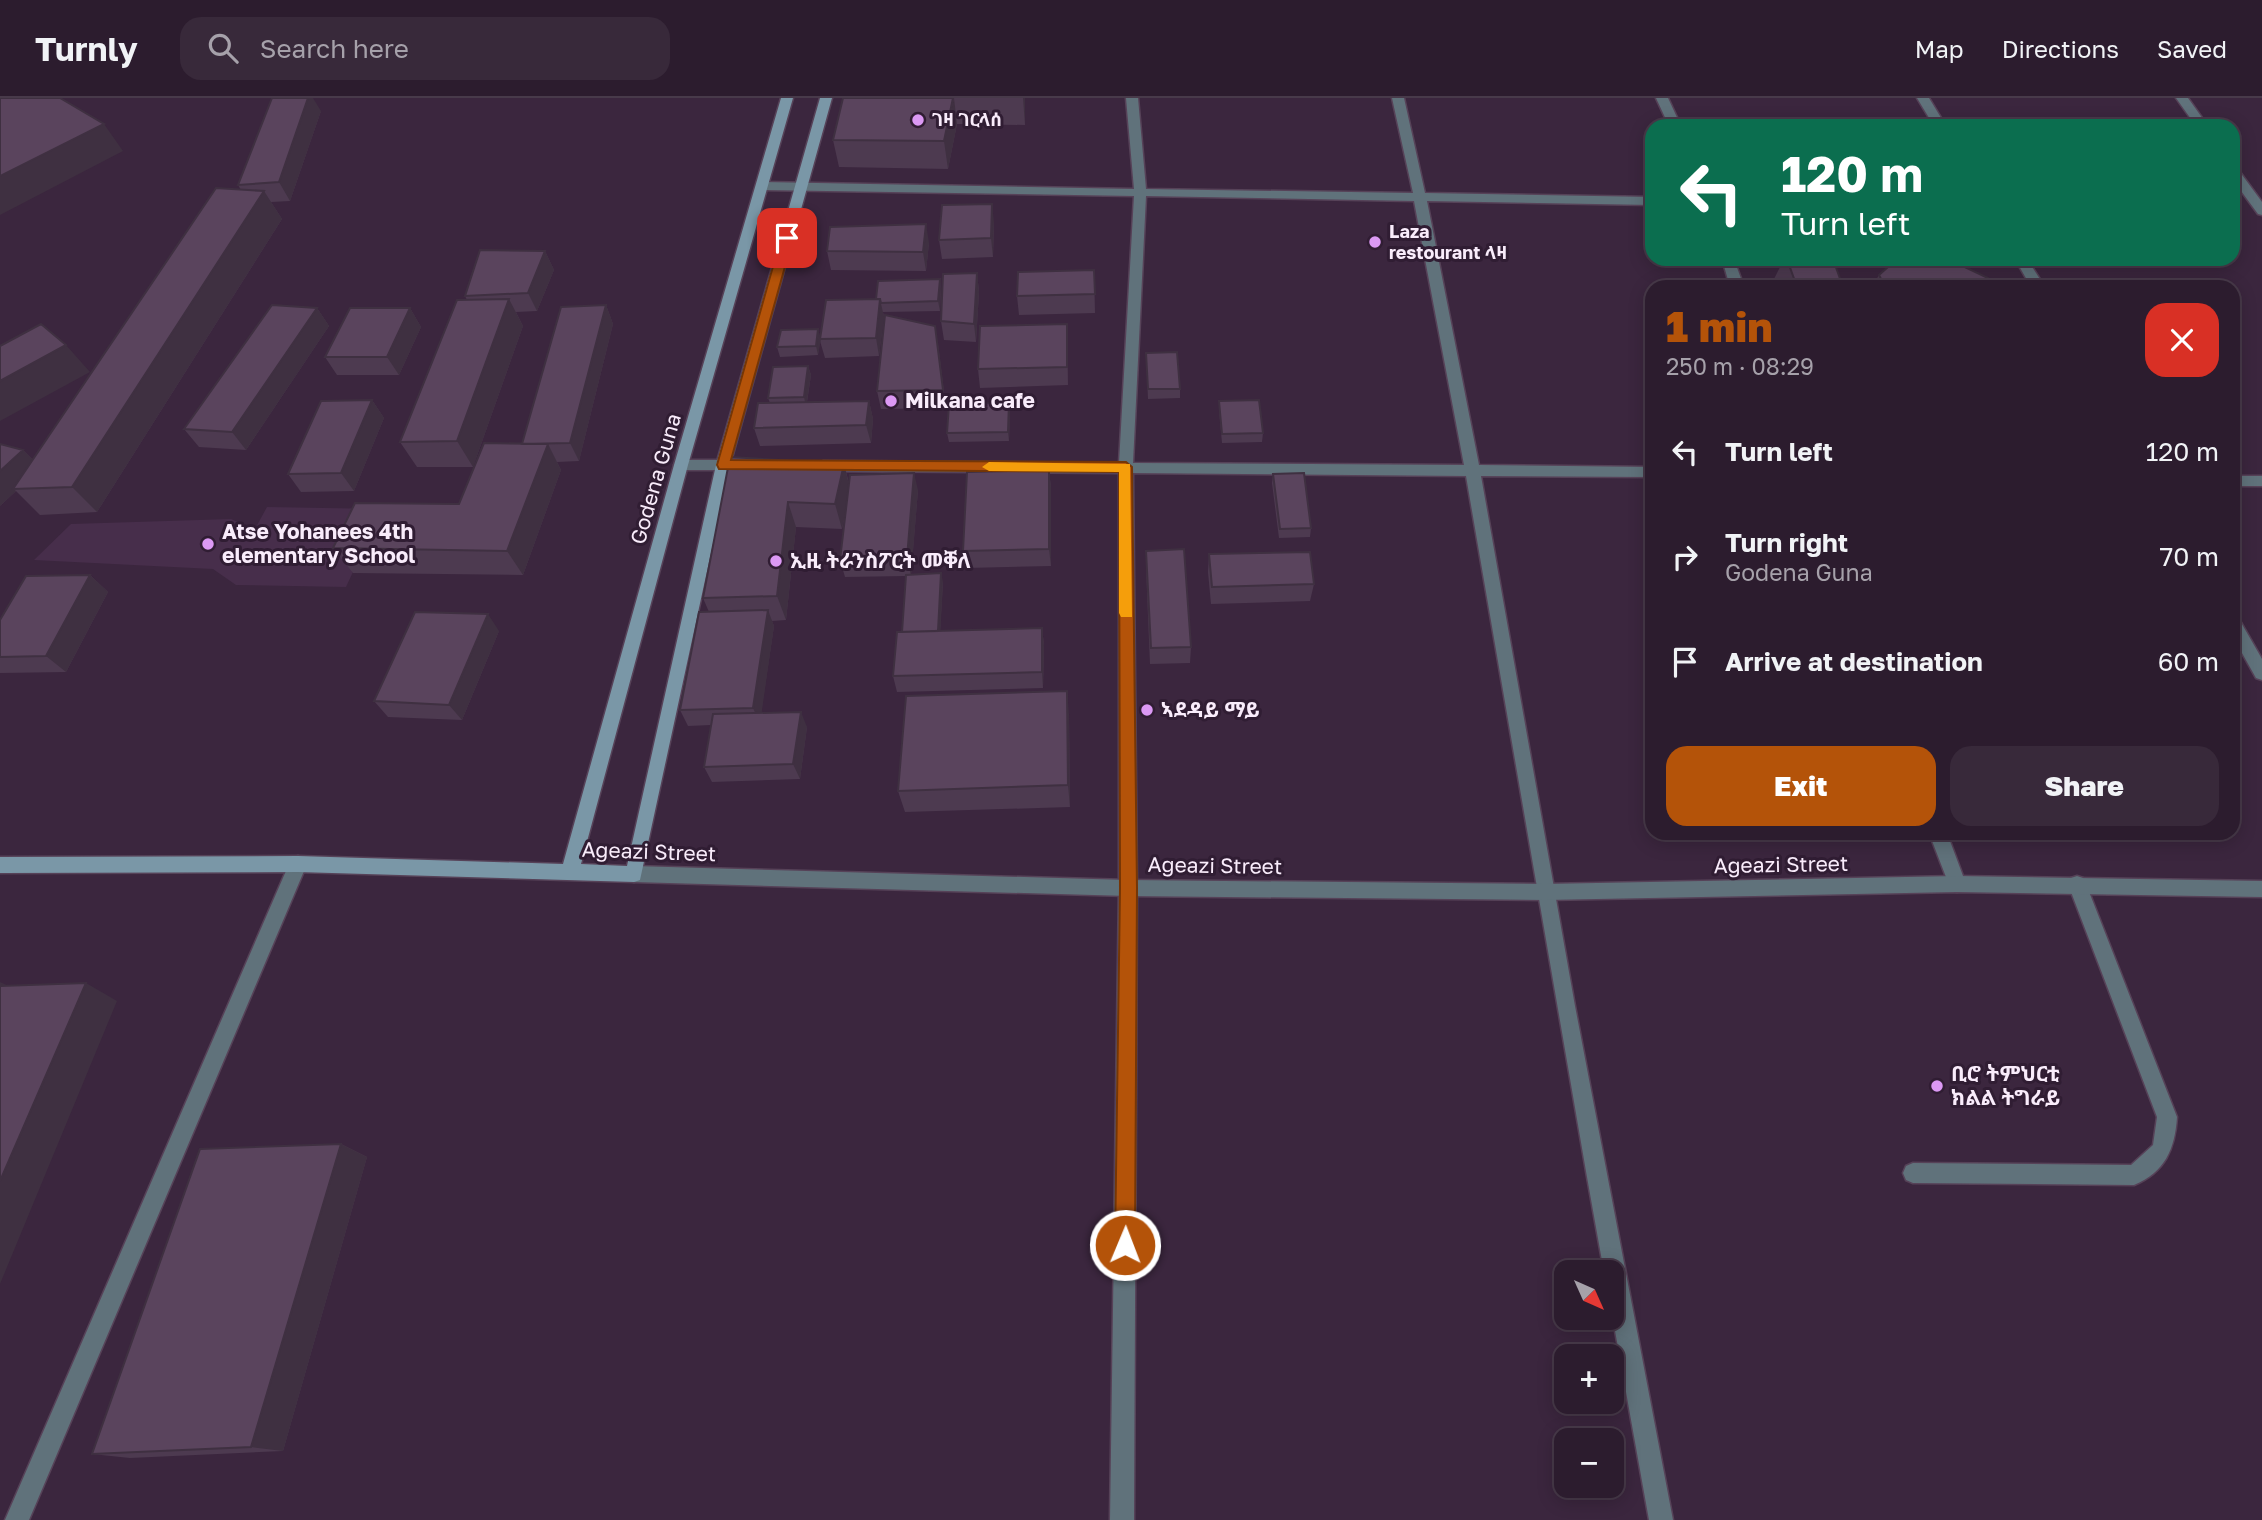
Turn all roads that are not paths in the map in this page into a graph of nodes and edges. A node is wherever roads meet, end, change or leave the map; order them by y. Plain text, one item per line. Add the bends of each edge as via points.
1 (787, 98) edge
2 (826, 98) edge
3 (1132, 98) edge
4 (1398, 98) edge
5 (1662, 98) edge
6 (1923, 98) edge
7 (2182, 98) edge
8 (1672, 119) edge
9 (1936, 119) edge
10 (2197, 119) edge
11 (2240, 179) edge
12 (764, 186) junction
13 (801, 187) junction
14 (1140, 192) junction
15 (1421, 198) junction
16 (2240, 200) edge
17 (2258, 200) edge
18 (1645, 201) edge
19 (2262, 211) edge
20 (681, 465) junction
21 (723, 465) junction
22 (751, 465) edge
23 (807, 466) edge
24 (1126, 467) junction
25 (1471, 469) junction
26 (1645, 472) edge
27 (2240, 481) edge
28 (2262, 481) edge
29 (2240, 635) edge
30 (2262, 673) edge
31 (1941, 840) edge
32 (298, 864) junction
33 (0, 865) edge
34 (569, 873) junction
35 (634, 874) junction
36 (1957, 884) junction
37 (2077, 884) junction
38 (1128, 888) junction
39 (2262, 889) edge
40 (1545, 892) junction
41 (1913, 1173) dead end
42 (17, 1520) edge
43 (1122, 1520) edge
44 (1133, 1520) edge
45 (1661, 1520) edge

1 - 12 main road, Godena Guna
2 - 13 main road
3 - 14 street
4 - 15 street
5 - 8 street
6 - 9 street
7 - 10 street
11 - 17 street
12 - 13 street
12 - 20 main road, Godena Guna
13 - 14 street
13 - 21 main road
14 - 15 street
14 - 24 street
15 - 18 street
15 - 25 street
16 - 17 street
17 - 19 street
20 - 21 street
20 - 34 main road, Godena Guna
21 - 22 street
21 - 35 main road
23 - 24 street
24 - 25 street
24 - 38 street
25 - 26 street
25 - 40 street
27 - 28 street
29 - 30 street
31 - 36 street
32 - 33 main road, Ageazi Street
32 - 34 main road, Ageazi Street
32 - 42 street
34 - 35 main road, Ageazi Street
35 - 38 street, Ageazi Street
36 - 37 street, Ageazi Street
36 - 40 street, Ageazi Street
37 - 39 street, Ageazi Street
37 - 41 street via 2167,1117 2158,1160 2134,1175
38 - 40 street, Ageazi Street
38 - 43 street
40 - 45 street
43 - 44 street

